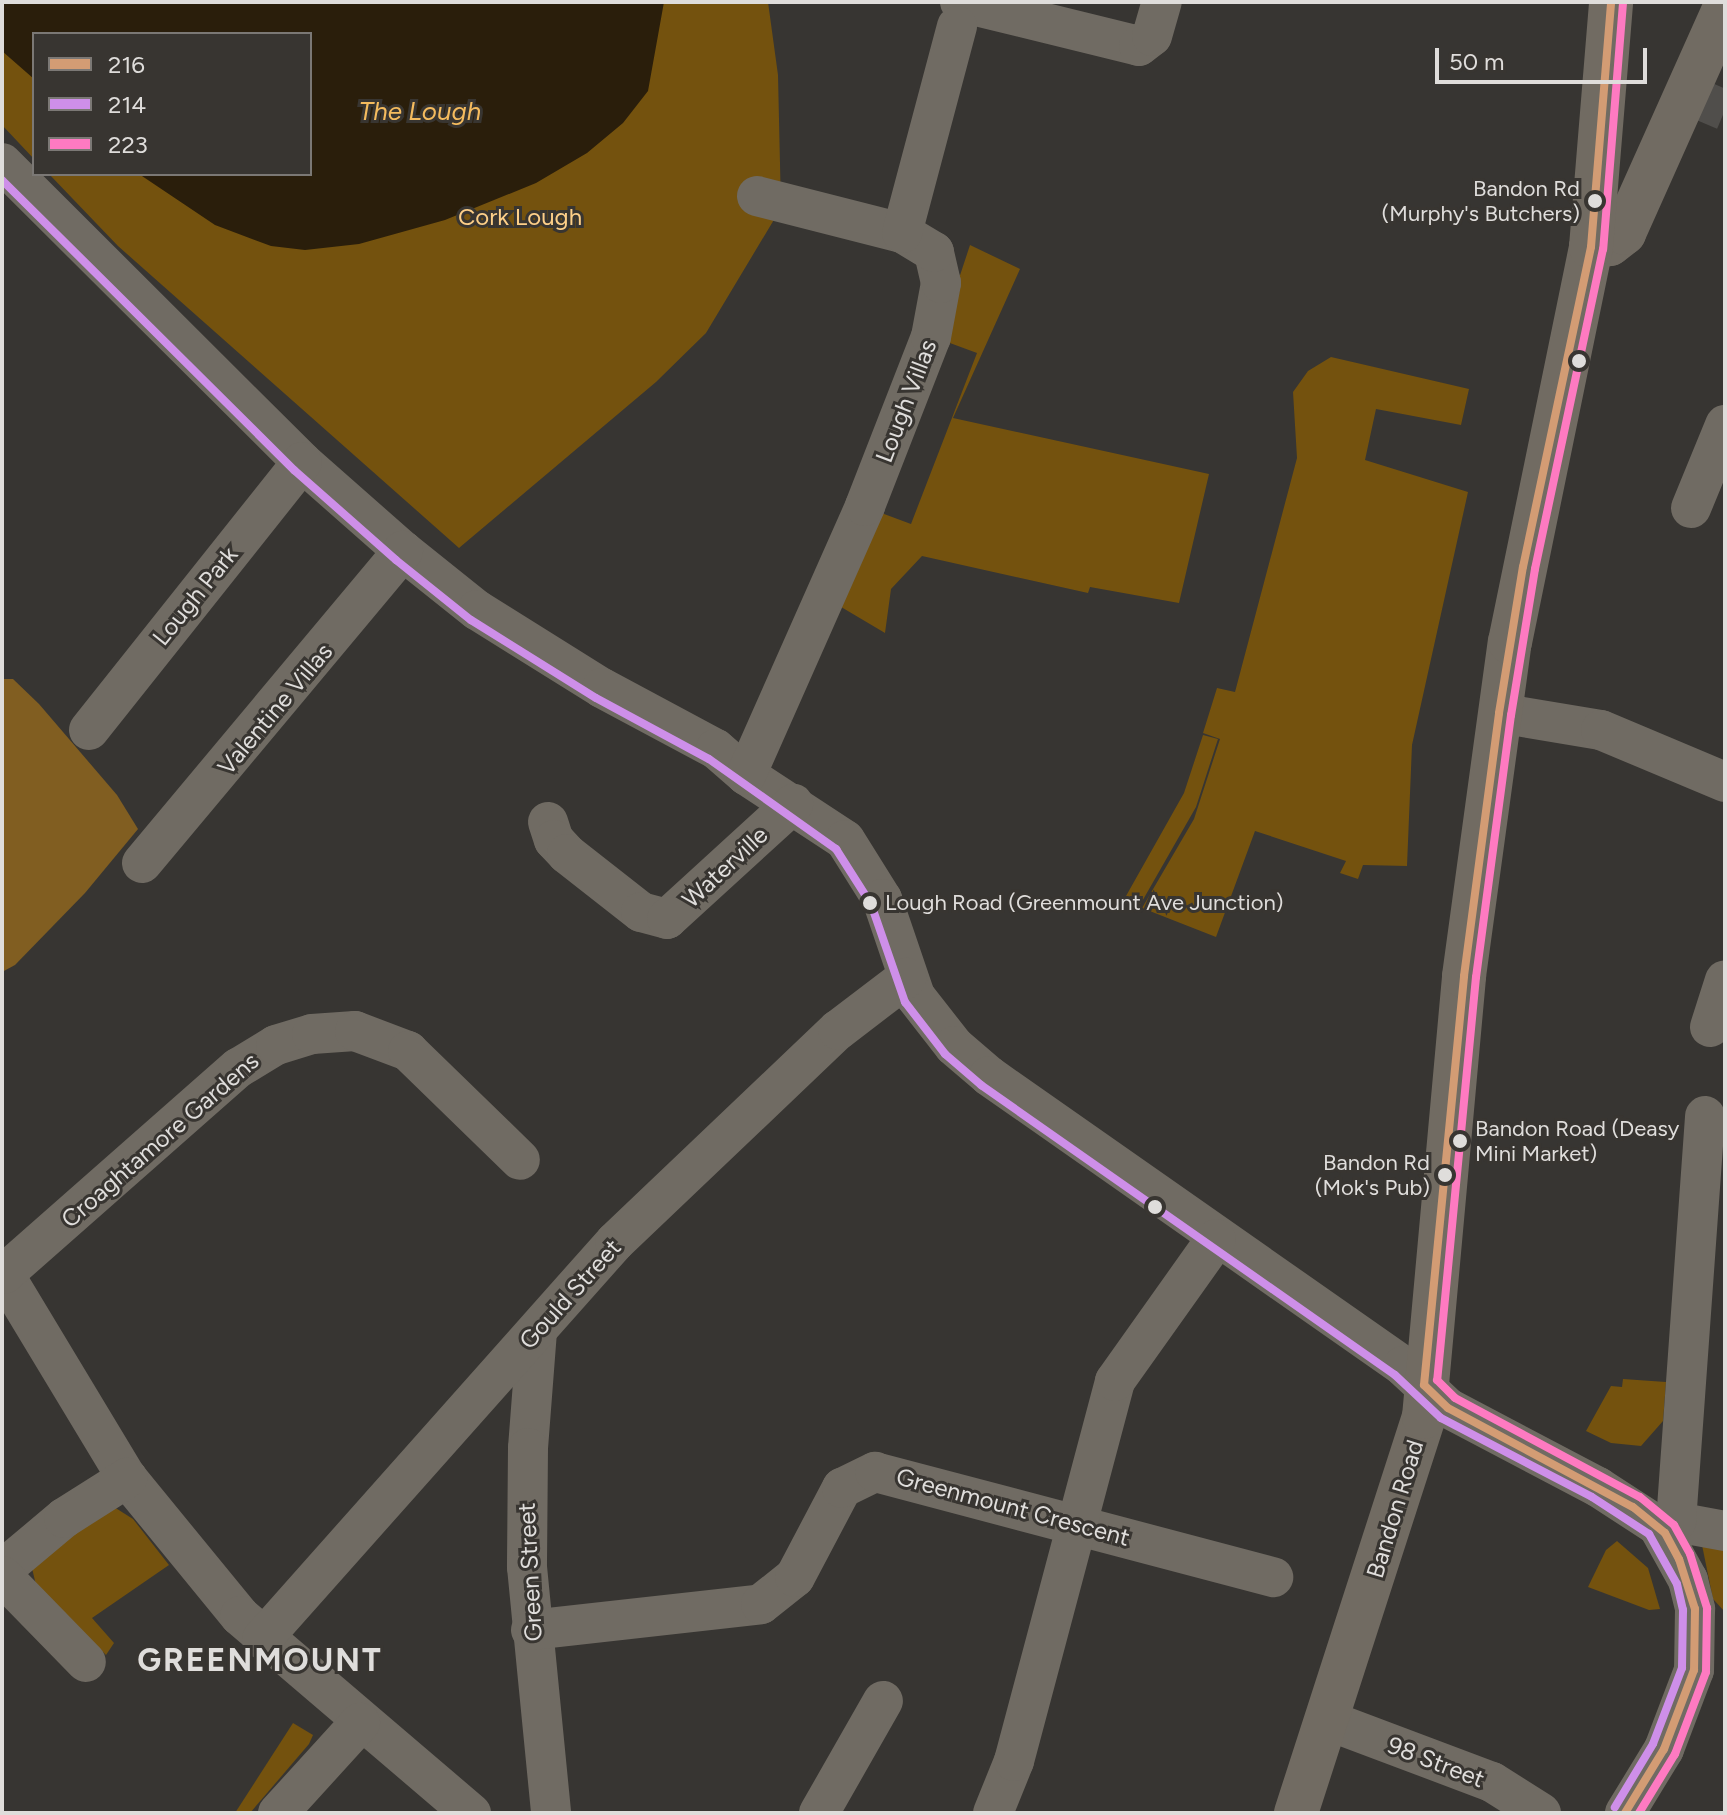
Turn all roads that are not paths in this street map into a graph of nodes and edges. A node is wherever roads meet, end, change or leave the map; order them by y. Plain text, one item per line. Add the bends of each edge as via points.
1 (1162, 2) edge
2 (1611, 2) edge
3 (1725, 7) edge
4 (958, 14) edge
5 (2, 163) edge
6 (757, 196) dead end
7 (902, 233) junction
8 (1591, 247) junction
9 (1725, 425) edge
10 (302, 462) junction
11 (1691, 508) dead end
12 (403, 551) junction
13 (1499, 713) junction
14 (89, 730) dead end
15 (746, 775) junction
16 (1725, 782) edge
17 (793, 804) junction
18 (548, 822) dead end
19 (142, 863) dead end
20 (906, 978) junction
21 (1725, 980) edge
22 (1710, 1027) dead end
23 (1705, 1116) dead end
24 (520, 1160) dead end
25 (1216, 1239) junction
26 (3, 1272) edge
27 (537, 1331) junction
28 (1424, 1385) junction
29 (127, 1478) junction
30 (1075, 1522) junction
31 (1671, 1528) junction
32 (1725, 1531) edge
33 (2, 1570) edge
34 (2, 1576) edge
35 (1273, 1577) dead end
36 (531, 1630) junction
37 (1710, 1639) edge
38 (266, 1642) junction
39 (86, 1662) dead end
40 (883, 1701) dead end
41 (1327, 1720) junction
42 (360, 1723) junction
43 (278, 1813) edge
44 (471, 1813) edge
45 (551, 1813) edge
46 (819, 1813) edge
47 (993, 1813) edge
48 (1296, 1813) edge
49 (1541, 1813) edge
50 (1625, 1813) edge

1 - 4 street via 1152,36 1139,46
2 - 8 main road, Bandon Road
3 - 8 main road via 1624,233 1610,244
4 - 7 street
5 - 10 street
6 - 7 street, Lough Villas
7 - 15 street, Lough Villas via 934,252 941,283 931,337 865,506
8 - 13 main road, Bandon Road via 1523,567
9 - 11 street
10 - 12 street
10 - 14 street, Lough Park
12 - 15 street via 540,651 716,749
12 - 19 street, Valentine Villas
13 - 16 street via 1601,730
13 - 28 main road, Bandon Road via 1464,976
15 - 17 street
17 - 18 street, Waterville via 667,919 641,912 567,854 554,840
17 - 20 street via 845,840 859,858 882,899
20 - 25 street via 938,1029 989,1076
20 - 27 street, Gould Street via 838,1030 615,1242
21 - 22 street
23 - 31 street
24 - 26 street, Croaghtamore Gardens via 408,1051 355,1031 312,1034 276,1045 238,1068
25 - 28 street
25 - 30 street via 1122,1365
26 - 29 street
27 - 36 street, Green Street via 526,1503
27 - 38 street, Gould Street
28 - 31 street via 1448,1408
28 - 41 main road, Bandon Road via 1424,1417
29 - 33 street via 64,1518
29 - 38 street
30 - 35 street, Greenmount Crescent
30 - 36 street, Greenmount Crescent via 900,1475 871,1473 842,1488 795,1577 761,1604
30 - 47 street via 1014,1761
31 - 32 street
31 - 37 street
34 - 39 street
36 - 45 street, Green Street
37 - 50 street via 1664,1749
38 - 42 street
40 - 46 street
41 - 48 main road, Bandon Road
41 - 49 street, 98 Street via 1492,1782
42 - 43 street
42 - 44 street

